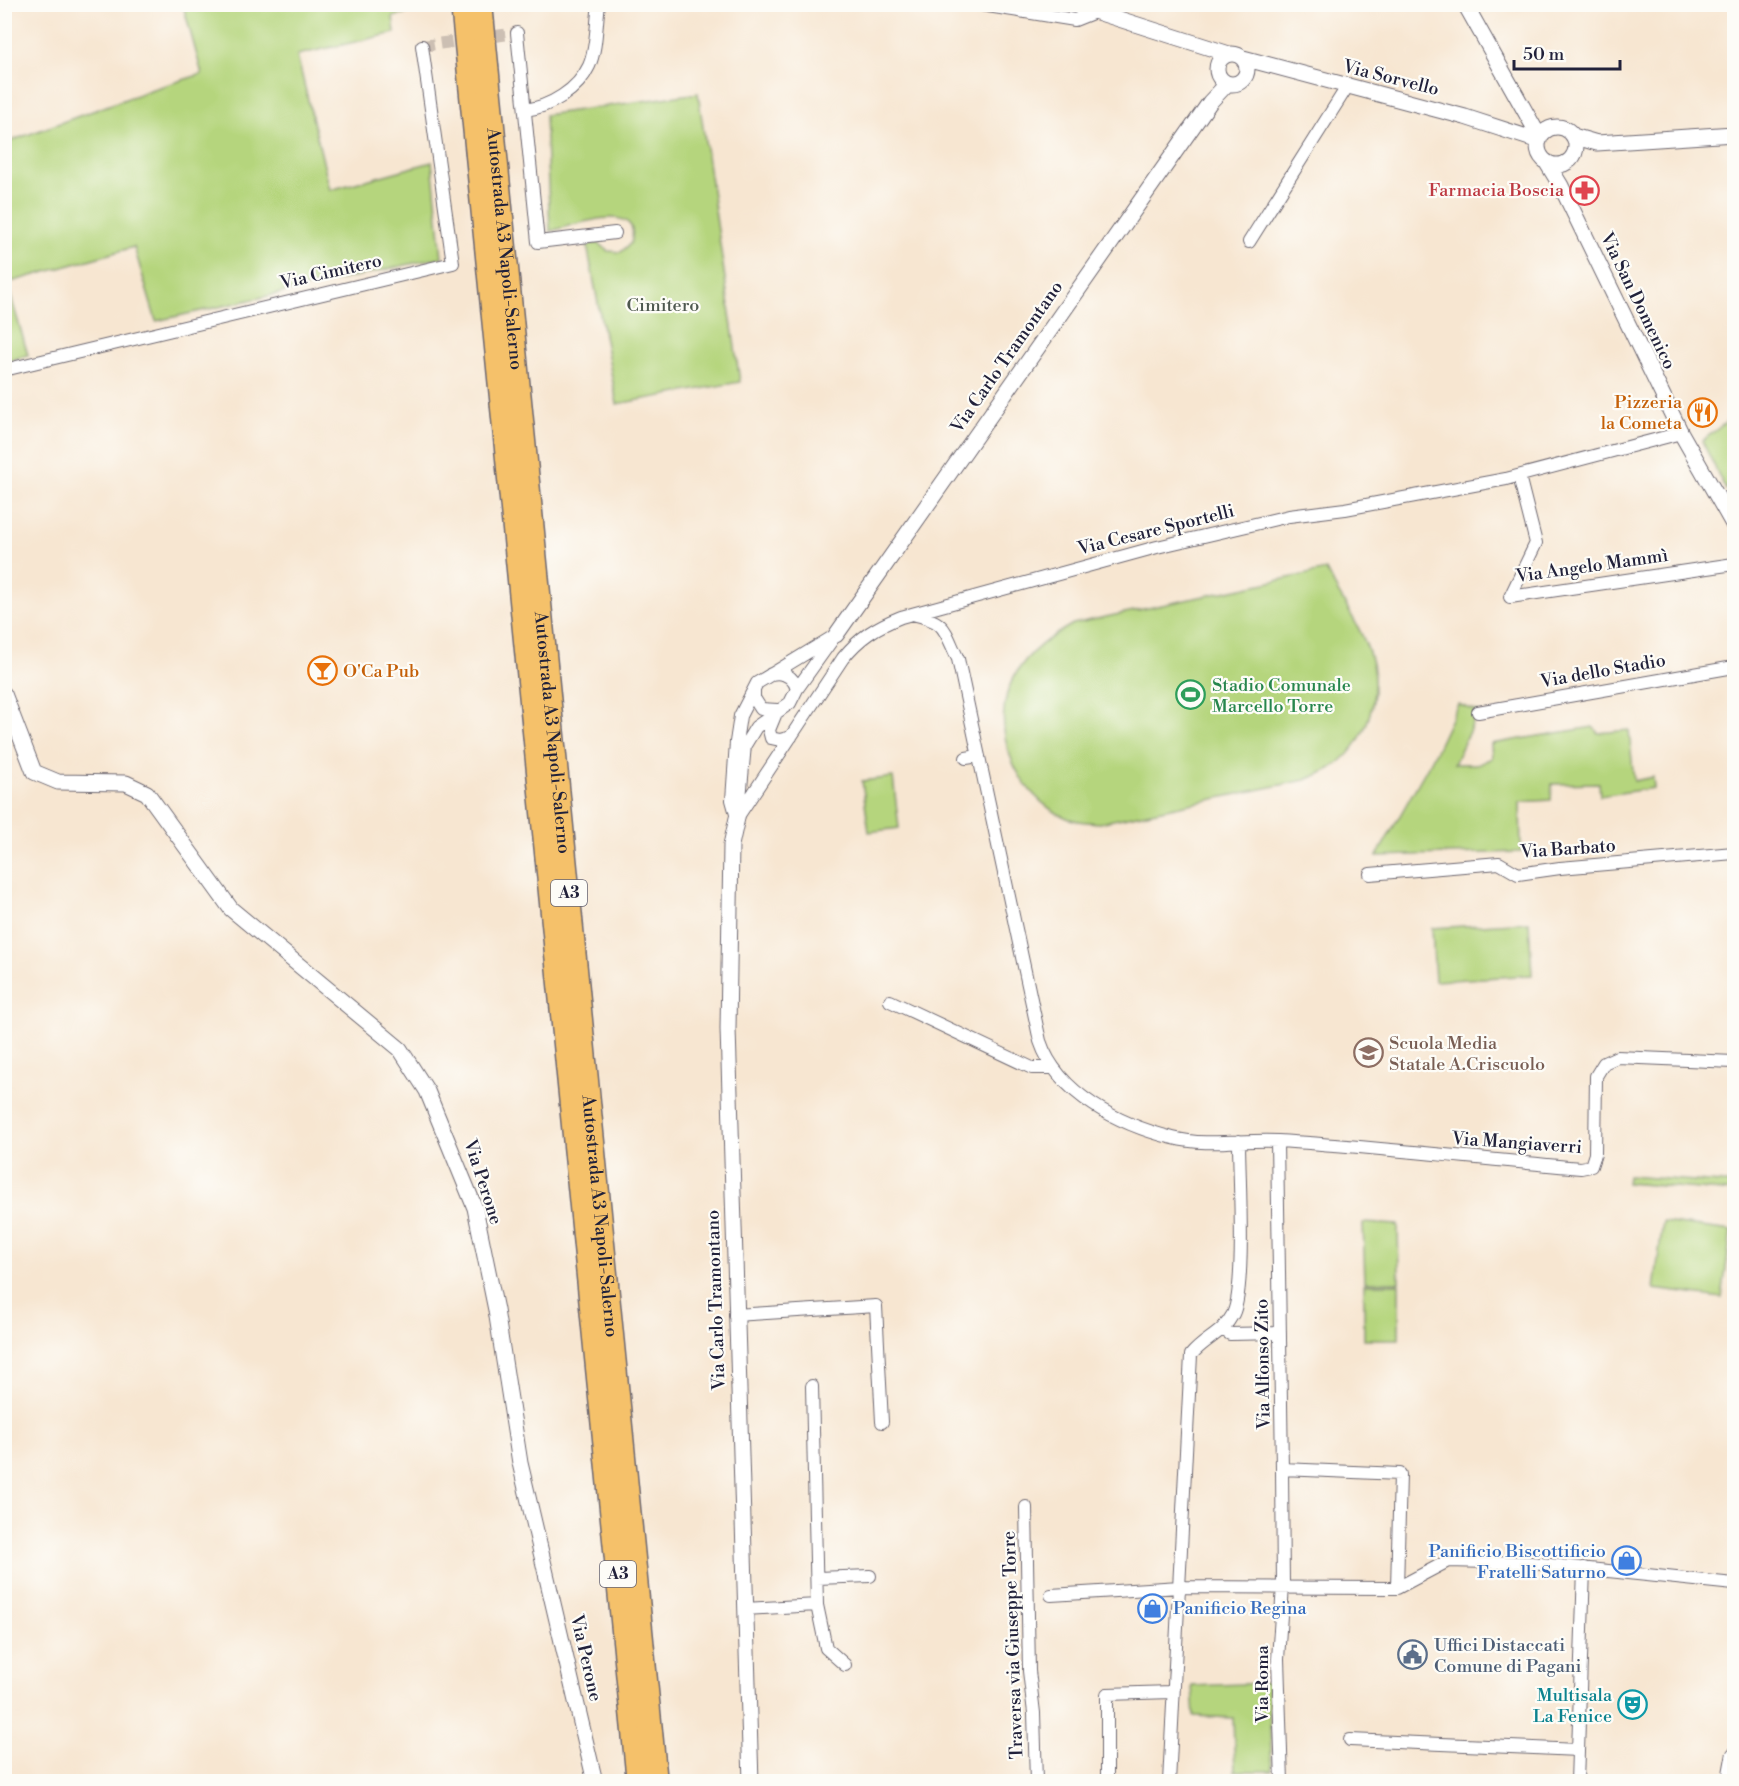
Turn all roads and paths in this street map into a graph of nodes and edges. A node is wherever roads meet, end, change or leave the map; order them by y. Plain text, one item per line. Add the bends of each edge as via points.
1 (462, 4) edge
2 (481, 4) edge
3 (599, 4) edge
4 (975, 4) edge
5 (1071, 4) edge
6 (1465, 4) edge
7 (1095, 12) junction
8 (517, 33) dead end
9 (422, 46) dead end
10 (1264, 66) junction
11 (1227, 67) junction
12 (1246, 75) junction
13 (1347, 87) junction
14 (1512, 87) junction
15 (525, 110) junction
16 (1553, 128) junction
17 (1734, 134) edge
18 (1573, 136) junction
19 (1597, 143) junction
20 (1541, 149) junction
21 (1570, 159) junction
22 (1562, 186) junction
23 (615, 232) dead end
24 (1249, 242) dead end
25 (4, 370) edge
26 (1681, 433) junction
27 (1519, 476) junction
28 (1734, 526) edge
29 (1734, 564) edge
30 (912, 614) junction
31 (836, 635) junction
32 (1734, 667) edge
33 (770, 674) junction
34 (797, 689) junction
35 (754, 690) junction
36 (4, 693) edge
37 (777, 710) junction
38 (1479, 712) dead end
39 (791, 738) junction
40 (979, 756) junction
41 (966, 758) dead end
42 (737, 818) junction
43 (1734, 853) edge
44 (1370, 874) dead end
45 (890, 1001) dead end
46 (1734, 1062) edge
47 (1052, 1068) junction
48 (1239, 1141) junction
49 (1277, 1141) junction
50 (735, 1315) junction
51 (1223, 1329) junction
52 (1280, 1333) junction
53 (812, 1386) dead end
54 (882, 1422) dead end
55 (1282, 1469) junction
56 (1026, 1507) dead end
57 (1584, 1568) junction
58 (870, 1575) dead end
59 (817, 1578) junction
60 (1734, 1584) edge
61 (1283, 1586) junction
62 (1180, 1587) junction
63 (1397, 1588) junction
64 (1051, 1595) dead end
65 (818, 1605) junction
66 (745, 1609) junction
67 (845, 1665) dead end
68 (1172, 1692) junction
69 (1350, 1740) dead end
70 (1578, 1750) junction
71 (1734, 1755) edge
72 (595, 1782) edge
73 (638, 1782) edge
74 (656, 1782) edge
75 (751, 1782) edge
76 (1036, 1782) edge
77 (1107, 1782) edge
78 (1169, 1782) edge
79 (1282, 1782) edge
80 (1577, 1782) edge
81 (1729, 1782) edge

1 - 73 highway, Autostrada A3 Napoli-Salerno / A3
2 - 74 highway, Autostrada A3 Napoli-Salerno / A3
3 - 15 street via 590,64 581,79 548,105
4 - 7 street via 1075,20
5 - 7 street, Via Sorvello
6 - 14 street, Via San Domenico
7 - 11 street, Via Sorvello via 1207,47
8 - 15 street
9 - 25 street, Via Cimitero via 453,263
10 - 11 street, Via Sorvello
10 - 12 street
10 - 13 street, Via Sorvello
11 - 12 street via 1240,82
11 - 12 street via 1247,66
11 - 31 street, Via Carlo Tramontano via 1210,102
13 - 20 street, Via Sorvello via 1465,117
13 - 24 street
14 - 16 street, Via San Domenico
14 - 20 street, Via San Domenico
15 - 23 street via 538,242
16 - 18 street via 1564,129
16 - 20 street
17 - 19 street
18 - 19 street
18 - 21 street via 1576,145
19 - 21 street
20 - 21 street
20 - 22 street, Via San Domenico
21 - 22 street
22 - 26 street, Via San Domenico
26 - 27 street, Via Cesare Sportelli
26 - 28 street, Via San Domenico
27 - 29 street, Via Angelo Mammì via 1536,543 1510,597
27 - 30 street, Via Cesare Sportelli via 1289,516 1122,556
30 - 39 street, Via Cesare Sportelli via 876,627 859,639
30 - 40 street via 936,620 946,633 958,659
31 - 33 street, Via Carlo Tramontano
31 - 34 street, Via Carlo Tramontano
32 - 38 street, Via dello Stadio
33 - 34 street via 790,677
33 - 35 street, Via Carlo Tramontano
34 - 37 street, Via Carlo Tramontano via 790,703
35 - 37 street via 756,705 767,711
35 - 42 street, Via Carlo Tramontano via 740,716 736,742 732,800
36 - 72 street, Via Perone via 34,772 58,782 126,783 147,793 231,909 400,1049 427,1091 474,1208 496,1310 520,1463
37 - 39 street via 769,730 771,738
37 - 42 street, Via Carlo Tramontano via 756,728 746,745
39 - 42 street, Via Cesare Sportelli
40 - 41 street
40 - 47 street via 1040,1041
42 - 50 street, Via Carlo Tramontano via 731,845 729,935
43 - 44 street, Via Barbato via 1518,874 1499,863
45 - 47 street via 1032,1068
46 - 49 street, Via Mangiaverri via 1617,1057 1604,1064 1596,1076 1596,1154 1591,1166 1581,1168
47 - 48 street, Via Mangiaverri via 1064,1083 1106,1112 1153,1132 1197,1142
48 - 49 street, Via Mangiaverri
48 - 51 street via 1239,1284 1234,1312
49 - 52 street, Via Alfonso Zito
50 - 54 street via 876,1306
50 - 66 street, Via Carlo Tramontano
51 - 52 street via 1230,1334
51 - 62 street via 1199,1344 1191,1355
52 - 55 street, Via Alfonso Zito
53 - 59 street
55 - 61 street, Via Alfonso Zito
55 - 63 street via 1400,1474
56 - 76 street, Traversa via Giuseppe Torre
57 - 60 street
57 - 63 street via 1528,1562 1448,1561
57 - 70 street
58 - 59 street
59 - 65 street
61 - 62 street
61 - 63 street
61 - 79 street, Via Roma via 1278,1659
62 - 64 street
62 - 68 street
65 - 66 street
65 - 67 street via 826,1647
66 - 75 street, Via Carlo Tramontano
68 - 77 street via 1107,1694
68 - 78 street
69 - 70 street
70 - 80 street
71 - 81 street

